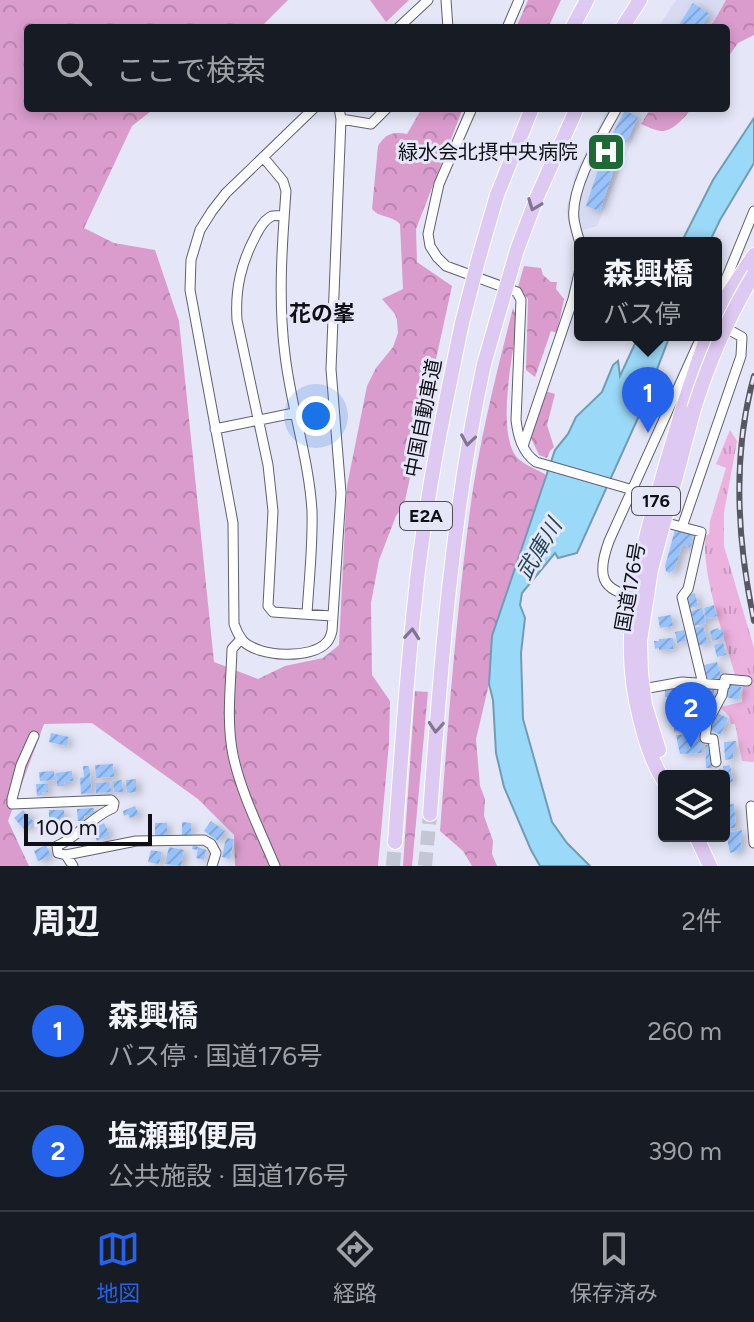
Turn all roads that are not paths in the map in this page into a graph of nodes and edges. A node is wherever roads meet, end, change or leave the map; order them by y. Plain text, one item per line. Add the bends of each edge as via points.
1 (428, 0) edge
2 (446, 0) edge
3 (519, 0) edge
4 (587, 0) edge
5 (640, 0) edge
6 (402, 24) edge
7 (448, 24) edge
8 (509, 24) edge
9 (574, 24) edge
10 (625, 24) edge
11 (310, 112) edge
12 (383, 112) edge
13 (470, 112) edge
14 (530, 112) edge
15 (575, 112) edge
16 (615, 112) edge
17 (340, 114) edge
18 (263, 157) junction
19 (754, 211) edge
20 (284, 216) junction
21 (578, 237) edge
22 (754, 255) edge
23 (754, 274) edge
24 (722, 289) edge
25 (574, 295) edge
26 (722, 306) edge
27 (722, 324) edge
28 (722, 333) edge
29 (702, 341) edge
30 (704, 341) edge
31 (718, 341) edge
32 (688, 408) junction
33 (294, 413) junction
34 (258, 420) junction
35 (215, 429) junction
36 (523, 446) junction
37 (633, 490) junction
38 (663, 522) junction
39 (682, 527) junction
40 (640, 597) junction
41 (307, 614) junction
42 (332, 616) junction
43 (241, 639) junction
44 (747, 681) dead end
45 (703, 684) junction
46 (725, 685) junction
47 (643, 689) junction
48 (34, 736) dead end
49 (716, 762) dead end
50 (658, 770) edge
51 (668, 770) edge
52 (751, 806) dead end
53 (430, 814) tunnel mouth
54 (395, 842) tunnel mouth
55 (699, 842) edge
56 (754, 843) edge
57 (66, 855) junction
58 (73, 866) edge
59 (212, 866) edge
60 (275, 866) edge
61 (710, 866) edge

1 - 6 street
2 - 7 street
3 - 8 street
4 - 9 highway
5 - 10 highway
11 - 18 street
12 - 17 street via 371,124
13 - 36 street via 439,184 428,234 430,246 446,266 517,292 521,300 516,420
54 -> 14 highway, 中国自動車道 / E2A, bridge via 415,598 436,448 479,257
15 -> 53 highway, E2A, bridge via 517,250 471,426 452,549
16 - 21 street via 580,183 573,218
17 - 42 street via 331,369 341,493
18 - 20 street via 283,181
18 - 35 street via 212,211 191,260 190,290
19 - 24 street
20 - 33 street via 281,314
20 - 34 street via 273,215 259,230 236,298
22 - 26 highway
23 - 28 highway, 国道176号 / 176, bridge
25 - 36 street
27 - 39 street via 742,337 741,356
29 - 37 street
30 - 32 highway, 国道176号 / 176
31 - 32 highway, 国道176号 / 176, bridge
32 - 38 highway, 国道176号 / 176
32 - 40 highway, 国道176号 / 176 via 653,513
33 - 34 street
33 - 41 street via 310,482
34 - 35 street
34 - 41 street via 273,511 268,606 273,612
35 - 43 street via 233,523 234,624
36 - 37 street via 536,462
37 - 40 street via 601,570 610,587
38 - 39 street
38 - 40 highway, 国道176号 / 176
39 - 45 street via 701,532 682,597
40 - 47 highway, 国道176号 / 176
40 - 50 highway, 国道176号 / 176 via 629,640 630,674
41 - 42 street
42 - 43 street via 327,643 316,649 266,653
43 - 60 street via 232,649 232,746 242,787
44 - 46 street via 725,679
45 - 46 street
45 - 47 street
46 - 49 street via 705,738 713,739
47 - 51 highway, 国道176号 / 176
48 - 57 street via 12,804 114,803 57,846 58,853
52 - 56 street
55 - 61 highway
57 - 58 street
57 - 59 street via 136,841 204,840 216,853

